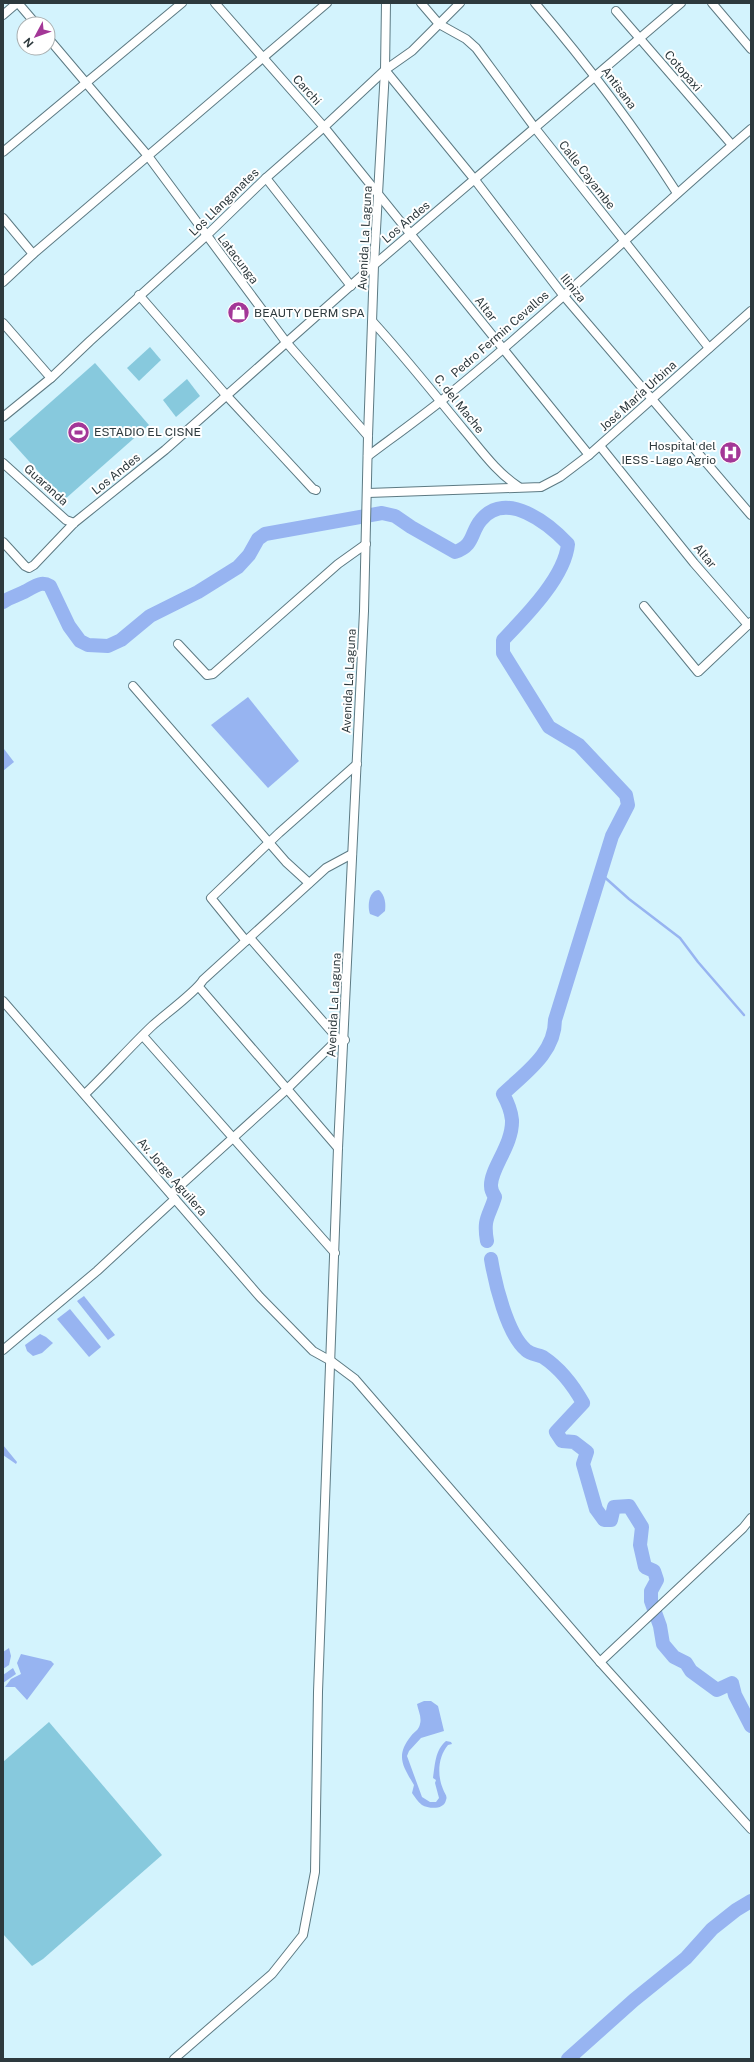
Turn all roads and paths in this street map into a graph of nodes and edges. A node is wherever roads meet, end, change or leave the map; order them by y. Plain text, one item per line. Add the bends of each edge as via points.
1 (18, 3) edge
2 (182, 3) edge
3 (215, 3) edge
4 (327, 3) edge
5 (386, 3) edge
6 (421, 3) edge
7 (460, 3) edge
8 (536, 3) edge
9 (681, 3) edge
10 (712, 3) edge
11 (616, 11) dead end
12 (3, 15) edge
13 (29, 16) edge
14 (439, 24) junction
15 (639, 39) junction
16 (56, 47) edge
17 (751, 49) edge
18 (261, 58) junction
19 (385, 70) junction
20 (595, 75) junction
21 (86, 82) junction
22 (324, 127) junction
23 (535, 128) junction
24 (751, 129) edge
25 (732, 145) junction
26 (3, 152) edge
27 (148, 156) junction
28 (266, 178) junction
29 (474, 180) junction
30 (677, 193) junction
31 (378, 195) junction
32 (3, 218) edge
33 (411, 234) junction
34 (206, 236) junction
35 (623, 241) junction
36 (33, 254) junction
37 (374, 264) junction
38 (3, 282) edge
39 (351, 286) junction
40 (139, 295) junction
41 (562, 295) junction
42 (751, 311) edge
43 (373, 322) junction
44 (3, 323) edge
45 (286, 342) junction
46 (709, 348) junction
47 (502, 349) junction
48 (51, 378) junction
49 (226, 395) junction
50 (652, 401) junction
51 (440, 402) junction
52 (3, 417) edge
53 (368, 436) junction
54 (600, 446) junction
55 (589, 455) junction
56 (368, 456) junction
57 (3, 463) edge
58 (519, 487) junction
59 (316, 490) dead end
60 (368, 493) junction
61 (751, 515) edge
62 (74, 523) junction
63 (3, 542) edge
64 (366, 544) junction
65 (644, 606) dead end
66 (749, 623) edge
67 (178, 644) dead end
68 (133, 686) dead end
69 (357, 764) junction
70 (270, 842) junction
71 (352, 854) junction
72 (309, 883) junction
73 (248, 939) junction
74 (199, 987) junction
75 (3, 1002) edge
76 (143, 1036) junction
77 (342, 1040) junction
78 (287, 1089) junction
79 (84, 1094) junction
80 (234, 1137) junction
81 (338, 1148) junction
82 (173, 1196) junction
83 (335, 1253) junction
84 (3, 1350) edge
85 (331, 1361) junction
86 (751, 1518) edge
87 (600, 1662) junction
88 (751, 1829) edge
89 (174, 2059) edge

1 - 12 street
1 - 13 street
2 - 21 street
3 - 18 street, Carchi
4 - 18 street
5 - 19 street, Avenida La Laguna
6 - 14 street
7 - 14 street, Los Llanganates
8 - 20 street, Antisana
9 - 15 street, Los Andes
10 - 17 street
11 - 15 street, Cotopaxi
14 - 19 street, Los Llanganates via 412,51
14 - 23 street, Calle Cayambe via 466,39 476,48
15 - 20 street, Los Andes
15 - 25 street, Cotopaxi
16 - 21 street, Latacunga
18 - 22 street, Carchi
18 - 27 street
19 - 22 street, Los Llanganates
19 - 29 street, Iliniza
19 - 31 street, Avenida La Laguna
20 - 23 street, Los Andes
20 - 30 street, Antisana via 641,137
21 - 26 street
21 - 27 street, Latacunga
22 - 28 street, Los Llanganates
22 - 31 street, Carchi
23 - 29 street, Los Andes
23 - 35 street, Calle Cayambe
24 - 25 street, Pedro Fermin Cevallos
25 - 30 street, Pedro Fermin Cevallos
27 - 34 street, Latacunga
27 - 36 street
28 - 34 street, Los Llanganates
28 - 39 street
29 - 33 street, Los Andes
29 - 41 street, Iliniza
30 - 35 street, Pedro Fermin Cevallos
31 - 33 street, Altar
31 - 37 street, Avenida La Laguna
32 - 36 street
33 - 37 street, Los Andes
33 - 47 street, Altar
34 - 40 street, Los Llanganates
34 - 45 street, Latacunga
35 - 41 street, Pedro Fermin Cevallos
35 - 46 street, Calle Cayambe
36 - 38 street
37 - 39 street, Los Andes
37 - 43 street, Avenida La Laguna
39 - 45 street, Los Andes
40 - 48 street, Los Llanganates
40 - 49 street
41 - 47 street, Pedro Fermin Cevallos
41 - 50 street, Iliniza
42 - 46 street, José María Urbina
43 - 51 street, C. del Mache via 409,361
43 - 53 street, Avenida La Laguna
44 - 48 street
45 - 49 street, Los Andes
45 - 53 street, Latacunga
46 - 50 street, José María Urbina
47 - 51 street, Pedro Fermin Cevallos
47 - 55 street, Altar
48 - 52 street, Los Llanganates
49 - 59 street
49 - 62 street, Los Andes via 165,450
50 - 54 street, José María Urbina
50 - 61 street, Iliniza
51 - 56 street, Pedro Fermin Cevallos
51 - 58 street, C. del Mache via 504,477
53 - 56 street, Avenida La Laguna
54 - 55 street, José María Urbina
54 - 66 street, Altar via 694,563
55 - 58 street, José María Urbina via 560,477 541,487
56 - 60 street, Avenida La Laguna
57 - 62 street, Guaranda via 66,520
58 - 60 street
60 - 64 street, Avenida La Laguna
62 - 63 street, Los Andes via 29,568
64 - 67 street via 338,564 214,674 206,674
64 - 69 street, Avenida La Laguna
65 - 66 street via 698,672
68 - 70 street
69 - 70 street
69 - 71 street, Avenida La Laguna
70 - 72 street via 286,862
70 - 73 street via 210,898
71 - 72 street via 326,868
71 - 77 street, Avenida La Laguna
72 - 73 street
73 - 74 street via 202,980
73 - 77 street
74 - 76 street via 189,993
74 - 78 street
75 - 79 street, Av. Jorge Aguilera
76 - 79 street
76 - 80 street
77 - 78 street
77 - 81 street, Avenida La Laguna
78 - 80 street
78 - 81 street
79 - 82 street, Av. Jorge Aguilera
80 - 82 street
80 - 83 street
81 - 83 street, Avenida La Laguna
82 - 84 street via 97,1271
82 - 85 street, Av. Jorge Aguilera via 260,1297 313,1351
83 - 85 street, Avenida La Laguna
85 - 87 street, Av. Jorge Aguilera via 355,1379
85 - 89 street, Avenida La Laguna via 318,1692 315,1872 303,1935 272,1974
86 - 87 street
87 - 88 street, Av. Jorge Aguilera

